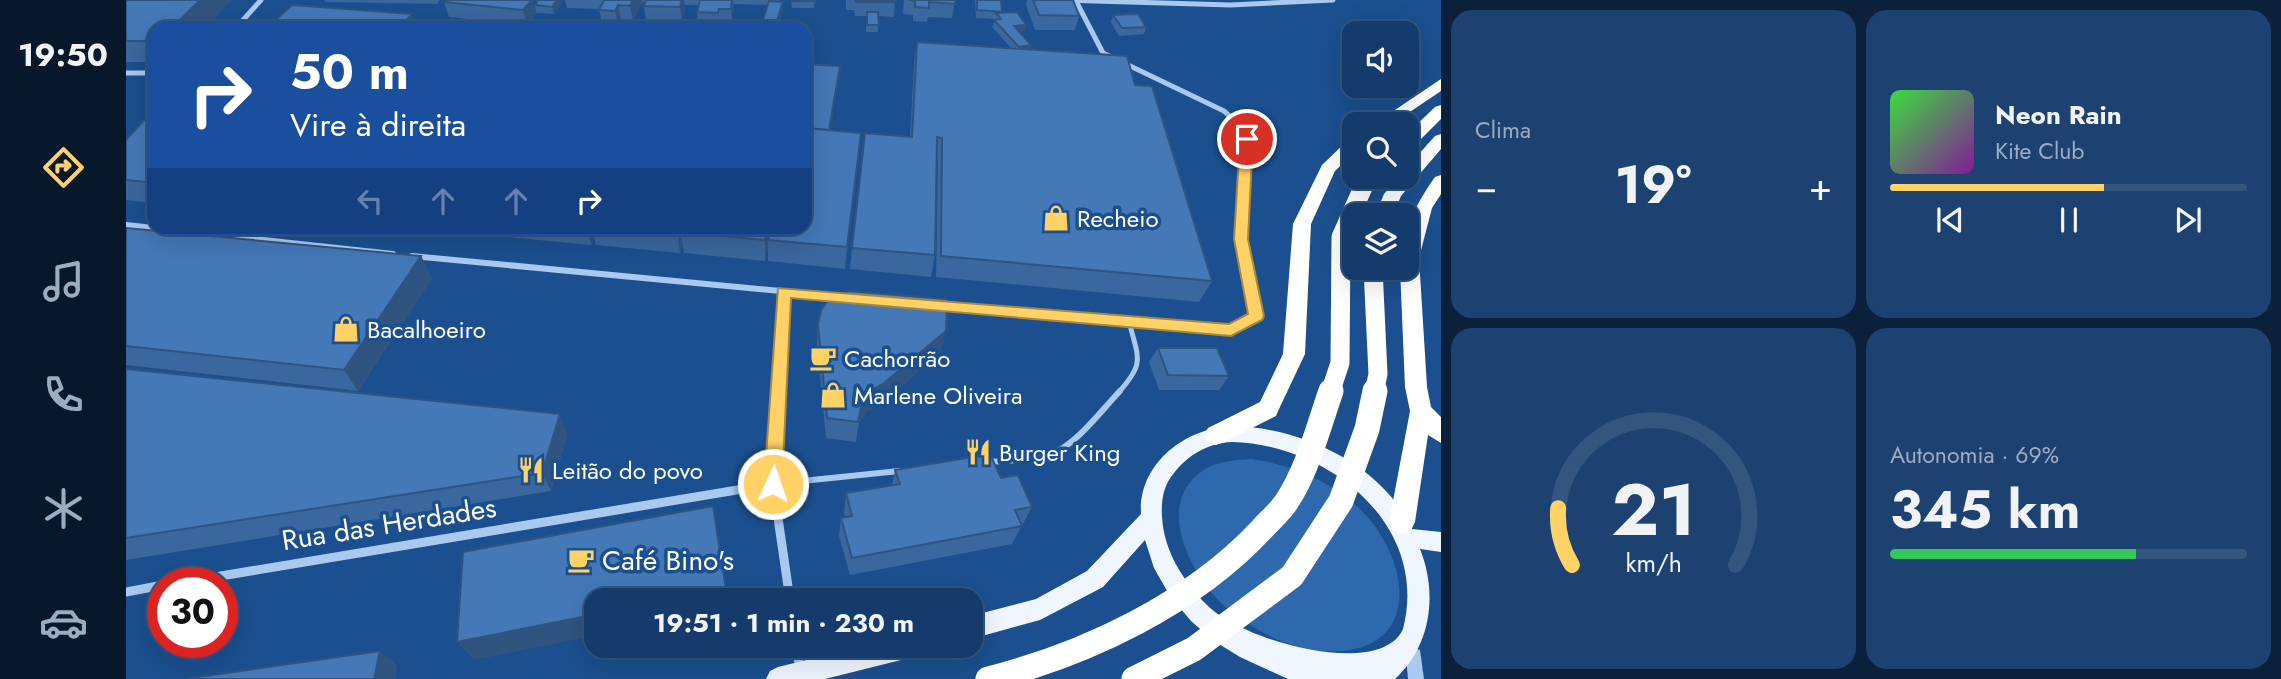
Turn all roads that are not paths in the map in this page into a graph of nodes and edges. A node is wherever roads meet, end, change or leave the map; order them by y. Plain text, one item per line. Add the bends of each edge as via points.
1 (261, 0) edge
2 (1060, 0) edge
3 (1333, 0) edge
4 (1076, 1) edge
5 (242, 21) edge
6 (126, 73) edge
7 (147, 73) edge
8 (1441, 84) edge
9 (1441, 110) edge
10 (1400, 112) edge
11 (1419, 131) edge
12 (1441, 139) edge
13 (1342, 156) edge
14 (1441, 181) edge
15 (1364, 189) edge
16 (1389, 203) edge
17 (126, 225) edge
18 (147, 227) edge
19 (219, 235) edge
20 (1374, 280) edge
21 (783, 292) junction
22 (852, 298) edge
23 (935, 305) edge
24 (1129, 321) junction
25 (1421, 411) junction
26 (1441, 433) edge
27 (1216, 435) junction
28 (981, 463) edge
29 (913, 470) edge
30 (773, 484) junction
31 (1150, 519) junction
32 (1407, 530) junction
33 (1441, 542) edge
34 (238, 573) edge
35 (147, 588) edge
36 (788, 588) edge
37 (126, 592) edge
38 (1437, 616) edge
39 (983, 625) edge
40 (793, 658) edge
41 (861, 658) edge
42 (1415, 667) edge
43 (789, 676) edge
44 (1316, 678) edge
45 (988, 679) edge
46 (1134, 679) edge
47 (1347, 679) edge

1 - 5 street
2 - 4 street
3 - 4 street via 1244,5
4 - 24 street via 1103,52 1224,111 1247,139 1241,239 1256,316 1231,330
6 - 7 street
8 - 10 highway
9 - 11 highway
12 - 16 highway
13 - 27 highway via 1328,169 1302,224 1294,354 1268,410
14 - 25 highway via 1423,208 1409,258
15 - 45 highway, bridge via 1341,237 1340,363 1311,450 1287,502 1242,550 1191,590 1125,629
17 - 18 street
19 - 21 street
20 - 46 highway, bridge via 1378,374 1367,429 1341,501 1292,576 1194,649
21 - 22 street
21 - 30 street
23 - 24 street
24 - 28 lane via 1139,365 1135,375 1069,442 1047,456
25 - 26 highway
25 - 32 highway
27 - 31 main road via 1187,445 1165,463 1152,488
27 - 32 main road via 1252,434 1292,443 1332,462 1370,488
29 - 30 lane
30 - 34 street, Rua das Herdades
30 - 36 street
31 - 39 main road via 1095,579 1040,609
31 - 44 main road via 1160,557 1184,596 1220,632 1266,660
32 - 33 main road
32 - 38 main road via 1430,578
35 - 37 street
38 - 42 main road
40 - 43 street
41 - 43 main road
42 - 47 main road

